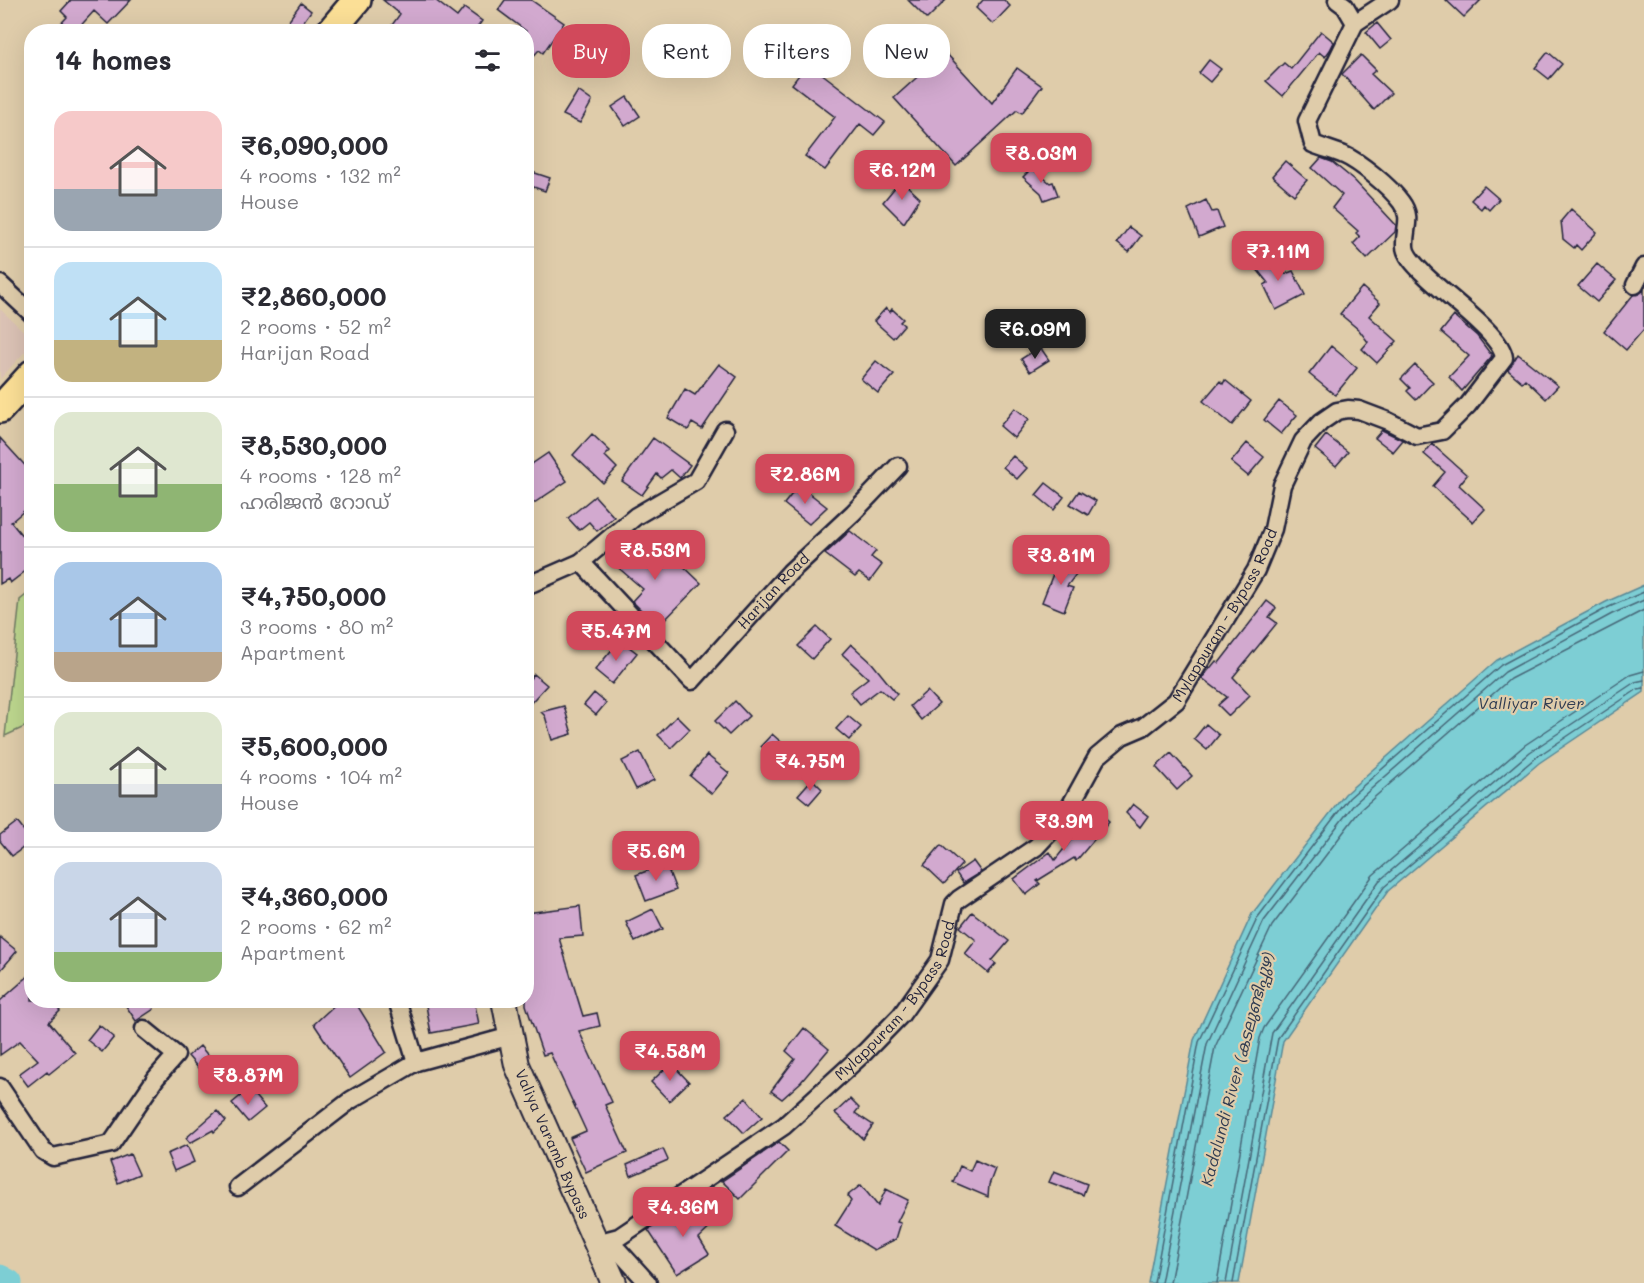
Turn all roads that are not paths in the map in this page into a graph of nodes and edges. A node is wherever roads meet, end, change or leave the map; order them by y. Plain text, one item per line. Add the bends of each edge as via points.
1 (357, 0) edge
2 (1337, 0) edge
3 (1390, 0) edge
4 (1355, 23) junction
5 (342, 24) edge
6 (1644, 267) edge
7 (0, 284) edge
8 (1635, 285) dead end
9 (24, 307) edge
10 (24, 384) edge
11 (0, 409) edge
12 (725, 430) dead end
13 (898, 466) dead end
14 (581, 562) junction
15 (534, 583) edge
16 (399, 1008) edge
17 (506, 1008) edge
18 (144, 1029) dead end
19 (511, 1036) junction
20 (416, 1062) junction
21 (0, 1087) edge
22 (238, 1187) dead end
23 (598, 1248) junction
24 (614, 1283) edge
25 (648, 1283) edge

1 - 5 main road
2 - 4 street
3 - 4 street
4 - 23 street, Mylappuram - Bypass Road via 1307,122 1313,144 1345,155 1362,166 1401,202 1409,218 1405,247 1410,257 1492,337 1504,350 1504,358 1474,399 1442,431 1417,436 1348,409 1321,422 1303,441 1282,485 1273,529 1256,570 1176,701 1097,757 1064,817 1036,847 958,898 940,960 901,1015 865,1052 784,1126
6 - 8 street
7 - 9 street
10 - 11 main road
12 - 14 street via 696,481 636,516
13 - 14 street, Harijan Road via 790,572 692,681
14 - 15 street
16 - 20 street
17 - 19 street, Valiya Varamb Bypass
18 - 21 street via 176,1055 111,1144 53,1157 43,1150
19 - 20 street
19 - 23 street, Valiya Varamb Bypass via 517,1065
20 - 22 street via 351,1100
23 - 24 street, Valiya Varamb Bypass
23 - 25 street via 618,1250

